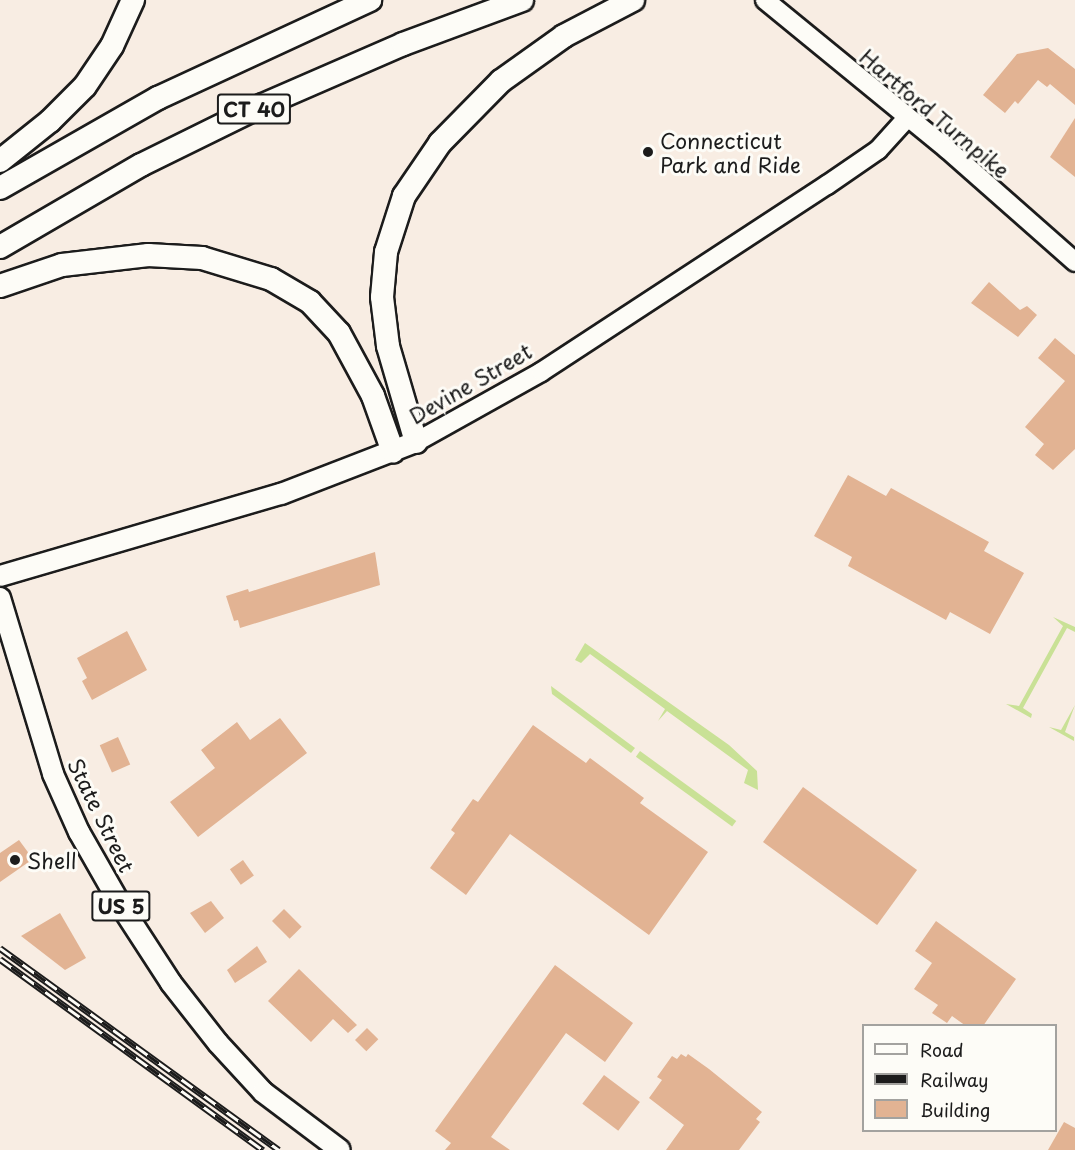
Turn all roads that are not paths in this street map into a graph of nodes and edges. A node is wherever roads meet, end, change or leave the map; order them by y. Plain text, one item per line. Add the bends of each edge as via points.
1 (133, 0) edge
2 (370, 0) edge
3 (522, 0) edge
4 (633, 0) edge
5 (765, 0) edge
6 (907, 118) junction
7 (0, 161) edge
8 (0, 188) edge
9 (0, 247) edge
10 (1075, 262) edge
11 (0, 286) edge
12 (416, 442) junction
13 (393, 452) junction
14 (0, 576) edge
15 (0, 598) edge
16 (340, 1150) edge

1 - 7 highway via 112,46 85,86 50,121
2 - 8 highway, CT 40 via 190,82
3 - 9 highway, CT 40 via 403,44 263,105 113,180
4 - 12 highway via 564,36 501,81 440,143 404,196 386,252 382,297 388,346
5 - 6 main road, Hartford Turnpike
6 - 10 main road, Hartford Turnpike
6 - 12 main road, Devine Street via 878,150 827,185 541,372
11 - 13 highway via 62,265 148,255 202,258 271,279 310,302 339,333 373,396
12 - 13 main road, Devine Street
13 - 14 main road, Devine Street via 281,494
15 - 16 main road, State Street / US 5 via 53,774 79,832 133,926 192,1012 263,1092

